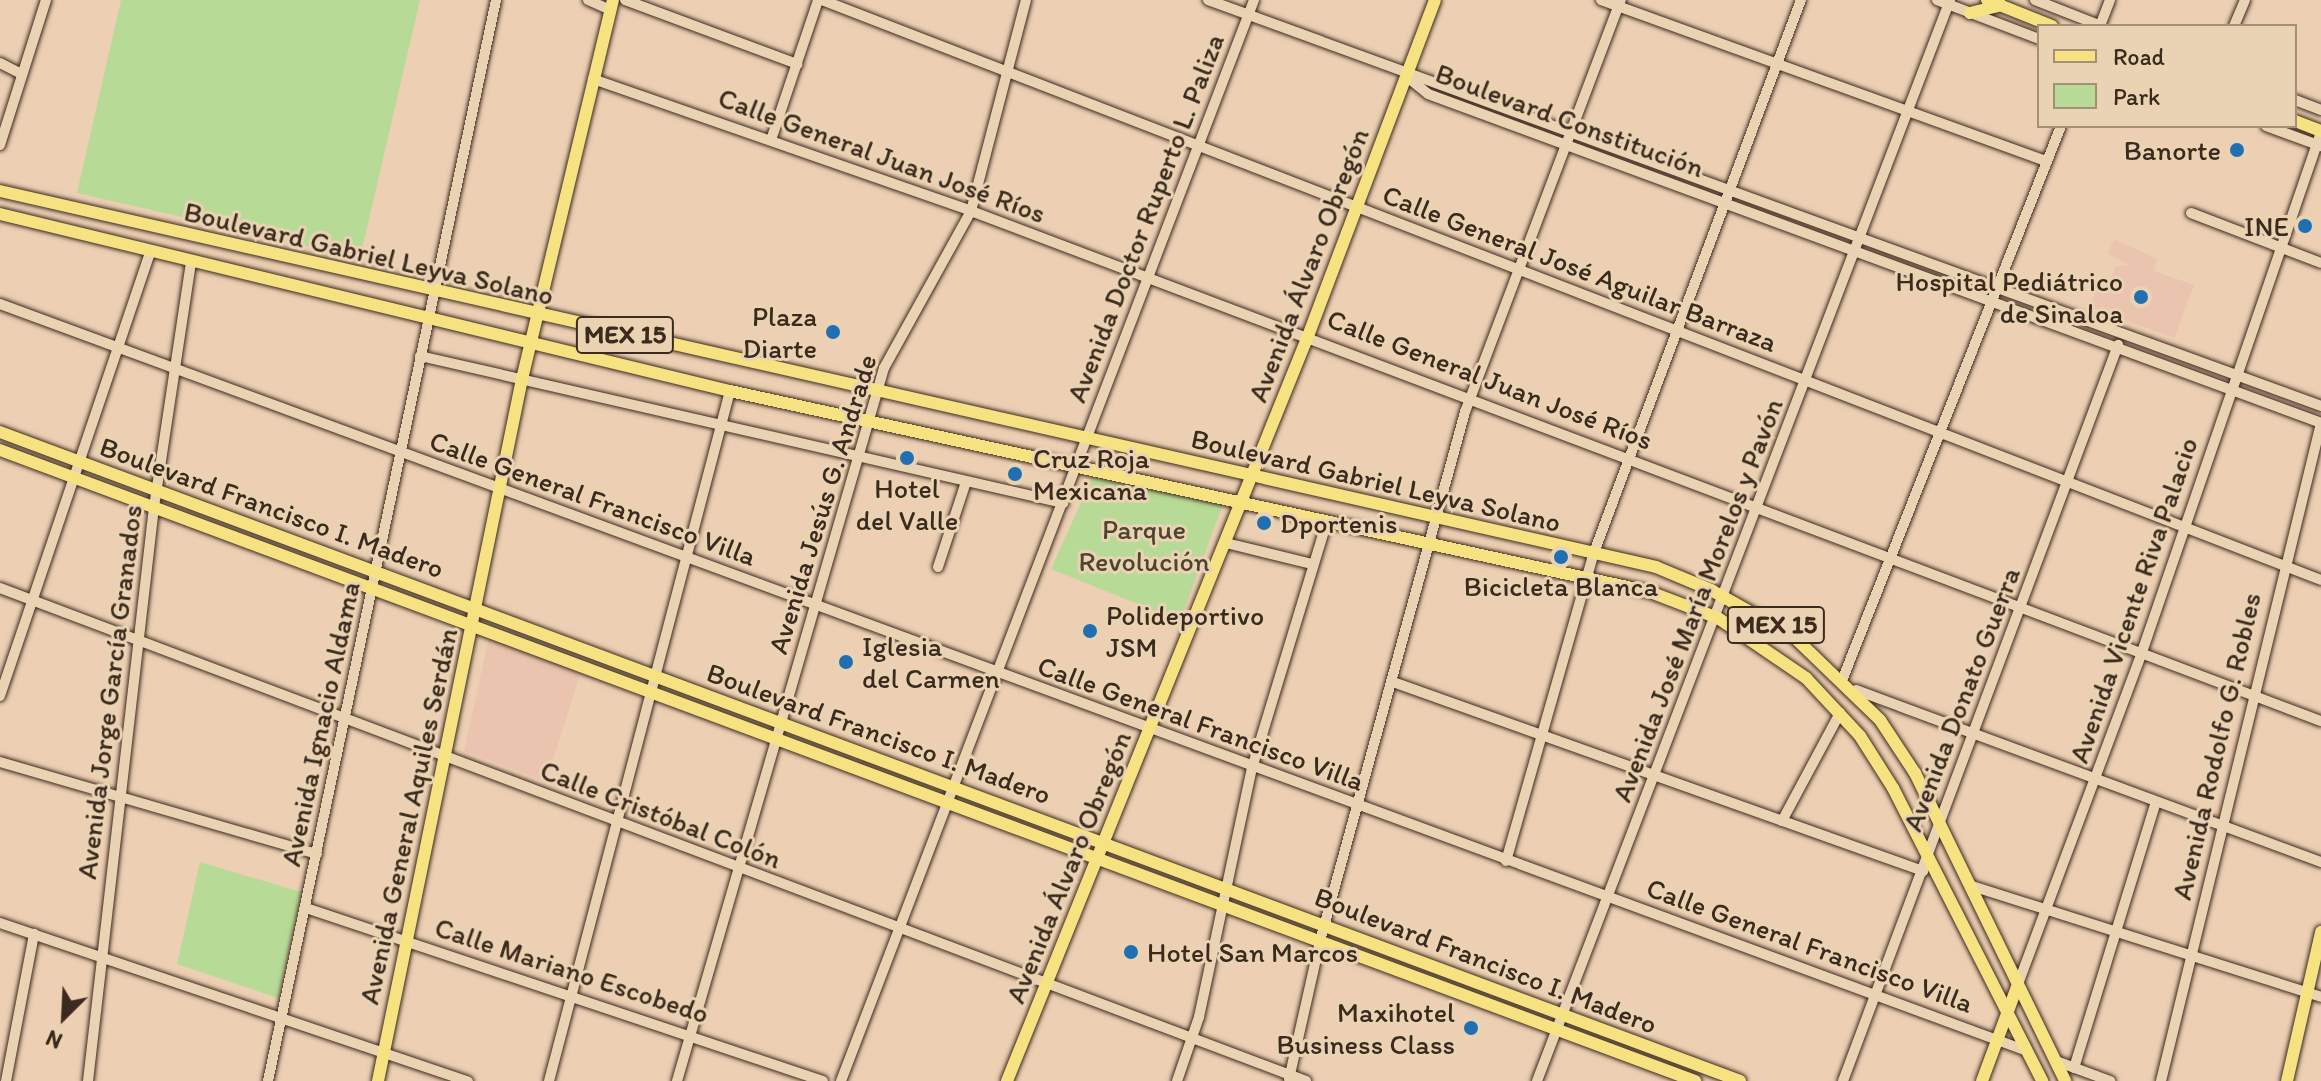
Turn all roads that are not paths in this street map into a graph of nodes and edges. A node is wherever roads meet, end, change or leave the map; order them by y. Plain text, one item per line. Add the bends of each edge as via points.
1 (46, 0) edge
2 (496, 0) edge
3 (588, 0) edge
4 (625, 0) edge
5 (820, 0) edge
6 (1026, 0) edge
7 (1208, 0) edge
8 (1254, 0) edge
9 (1435, 0) edge
10 (1601, 0) edge
11 (1801, 0) edge
12 (1937, 0) edge
13 (1987, 0) edge
14 (2035, 0) edge
15 (2110, 0) edge
16 (2245, 0) edge
17 (1949, 2) edge
18 (1620, 3) edge
19 (612, 5) edge
20 (2001, 5) junction
21 (1970, 13) junction
22 (1248, 15) junction
23 (2047, 24) edge
24 (2095, 24) edge
25 (2101, 24) edge
26 (2235, 24) edge
27 (2037, 38) edge
28 (0, 63) edge
29 (1775, 63) junction
30 (797, 64) junction
31 (1007, 71) junction
32 (22, 74) junction
33 (1406, 76) junction
34 (593, 79) junction
35 (2297, 101) edge
36 (2321, 110) edge
37 (1908, 111) junction
38 (2297, 122) edge
39 (2060, 128) edge
40 (2272, 128) edge
41 (1571, 131) junction
42 (2321, 131) edge
43 (771, 140) junction
44 (0, 145) edge
45 (1200, 145) junction
46 (1566, 145) junction
47 (2319, 145) edge
48 (2046, 161) junction
49 (1728, 189) junction
50 (0, 191) edge
51 (1723, 203) junction
52 (1357, 207) junction
53 (971, 211) junction
54 (2191, 213) dead end
55 (0, 214) edge
56 (1861, 237) junction
57 (2281, 248) junction
58 (1855, 252) junction
59 (150, 253) junction
60 (191, 263) junction
61 (2321, 263) edge
62 (1518, 269) junction
63 (1152, 278) junction
64 (1995, 287) junction
65 (436, 291) junction
66 (1989, 301) junction
67 (0, 304) edge
68 (537, 316) junction
69 (427, 319) junction
70 (1675, 330) junction
71 (2121, 333) junction
72 (1308, 336) junction
73 (531, 342) junction
74 (118, 348) junction
75 (2117, 348) junction
76 (420, 356) junction
77 (175, 369) junction
78 (2238, 376) junction
79 (522, 379) junction
80 (1807, 381) junction
81 (877, 389) junction
82 (2232, 390) junction
83 (730, 391) junction
84 (1470, 397) junction
85 (2321, 406) edge
86 (867, 420) junction
87 (2321, 423) edge
88 (720, 429) junction
89 (0, 432) edge
90 (1938, 432) junction
91 (1088, 437) junction
92 (0, 450) edge
93 (401, 453) junction
94 (1627, 456) junction
95 (859, 460) junction
96 (79, 461) junction
97 (1077, 465) junction
98 (71, 476) junction
99 (1251, 476) junction
100 (966, 482) junction
101 (2067, 482) junction
102 (157, 490) junction
103 (499, 490) junction
104 (1241, 502) junction
105 (1063, 503) junction
106 (1759, 506) junction
107 (154, 507) junction
108 (1436, 520) junction
109 (1327, 521) junction
110 (2185, 527) junction
111 (1226, 543) junction
112 (1430, 545) junction
113 (1593, 555) junction
114 (1890, 556) junction
115 (686, 558) junction
116 (1312, 564) junction
117 (2283, 565) junction
118 (938, 567) dead end
119 (378, 572) junction
120 (1585, 579) junction
121 (2321, 580) edge
122 (0, 588) edge
123 (374, 589) junction
124 (1723, 596) junction
125 (31, 599) junction
126 (817, 605) junction
127 (2022, 606) junction
128 (475, 609) junction
129 (1718, 618) junction
130 (472, 625) junction
131 (140, 643) junction
132 (2142, 652) junction
133 (998, 673) junction
134 (654, 676) junction
135 (1843, 678) junction
136 (1393, 682) junction
137 (1856, 690) junction
138 (650, 692) junction
139 (2251, 695) junction
140 (0, 696) edge
141 (1840, 713) junction
142 (344, 718) junction
143 (2321, 721) edge
144 (782, 723) junction
145 (1150, 730) junction
146 (1974, 736) junction
147 (1543, 737) junction
148 (777, 739) junction
149 (445, 756) junction
150 (0, 762) edge
151 (1252, 768) junction
152 (1656, 777) junction
153 (2094, 782) junction
154 (957, 789) junction
155 (120, 796) junction
156 (951, 803) junction
157 (2155, 805) junction
158 (1358, 807) junction
159 (1782, 821) junction
160 (615, 823) junction
161 (1941, 824) junction
162 (2221, 829) junction
163 (1106, 842) junction
164 (317, 854) junction
165 (1099, 858) junction
166 (1506, 861) junction
167 (2321, 862) edge
168 (1925, 864) junction
169 (737, 869) junction
170 (1972, 886) junction
171 (1225, 887) junction
172 (1606, 896) junction
173 (1221, 904) junction
174 (306, 908) junction
175 (2047, 909) junction
176 (0, 923) edge
177 (1324, 924) junction
178 (902, 930) junction
179 (2118, 931) junction
180 (2321, 932) edge
181 (34, 934) junction
182 (407, 941) junction
183 (1320, 941) junction
184 (2191, 955) junction
185 (102, 957) junction
186 (2018, 984) junction
187 (1046, 986) junction
188 (2306, 992) junction
189 (1876, 994) junction
190 (571, 995) junction
191 (2321, 997) edge
192 (1562, 1014) junction
193 (2007, 1014) junction
194 (282, 1019) junction
195 (1556, 1029) junction
196 (691, 1034) junction
197 (1997, 1039) junction
198 (1194, 1040) junction
199 (2027, 1051) junction
200 (384, 1053) junction
201 (2056, 1061) junction
202 (2074, 1068) junction
203 (1289, 1078) edge
204 (6, 1081) edge
205 (88, 1081) edge
206 (268, 1081) edge
207 (378, 1081) edge
208 (468, 1081) edge
209 (549, 1081) edge
210 (677, 1081) edge
211 (823, 1081) edge
212 (841, 1081) edge
213 (1007, 1081) edge
214 (1177, 1081) edge
215 (1306, 1081) edge
216 (1537, 1081) edge
217 (1695, 1081) edge
218 (1740, 1081) edge
219 (1843, 1081) edge
220 (1982, 1081) edge
221 (2042, 1081) edge
222 (2065, 1081) edge
223 (2110, 1081) edge
224 (2161, 1081) edge
225 (2287, 1081) edge

1 - 32 street
2 - 65 street, Avenida Ignacio Aldama
3 - 19 street
4 - 30 street
5 - 30 street
5 - 31 street, Calle General José Aguilar Barraza
6 - 31 street, Avenida Jesús G. Andrade
7 - 22 street
8 - 22 street, Avenida Doctor Ruperto L. Paliza
9 - 33 main road, Avenida Álvaro Obregón
10 - 18 street
11 - 29 street
12 - 17 street
13 - 20 main road
14 - 24 street
15 - 25 street
16 - 26 street
17 - 21 street
17 - 37 street, Avenida José María Morelos y Pavón
18 - 29 street
18 - 41 street
19 - 34 main road, Avenida General Aquiles Serdán
20 - 21 main road
20 - 23 main road
21 - 27 street
22 - 33 street
22 - 45 street, Avenida Doctor Ruperto L. Paliza
28 - 32 street
29 - 37 street
29 - 49 street
30 - 43 street
31 - 45 street, Calle General José Aguilar Barraza
31 - 53 street, Avenida Jesús G. Andrade
32 - 44 street
33 - 41 street, Boulevard Constitución via 1427,78
33 - 46 street, Boulevard Constitución via 1428,94
33 - 52 main road, Avenida Álvaro Obregón
34 - 43 street, Calle General Juan José Ríos
34 - 68 main road, Avenida General Aquiles Serdán
35 - 36 street
37 - 48 street
37 - 56 street, Avenida José María Morelos y Pavón
38 - 42 main road
39 - 48 street
40 - 47 street
41 - 46 street
41 - 49 street, Boulevard Constitución
42 - 47 street, Avenida Vicente Riva Palacio
43 - 53 street, Calle General Juan José Ríos
45 - 52 street, Calle General José Aguilar Barraza
45 - 63 street, Avenida Doctor Ruperto L. Paliza
46 - 51 street, Boulevard Constitución
46 - 62 street
47 - 57 street, Avenida Vicente Riva Palacio
48 - 64 street
49 - 51 street
49 - 56 street, Boulevard Constitución
50 - 65 main road, Boulevard Gabriel Leyva Solano / MEX 15
51 - 58 street, Boulevard Constitución
51 - 70 street
52 - 62 street, Calle General José Aguilar Barraza
52 - 72 main road, Avenida Álvaro Obregón
53 - 63 street, Calle General Juan José Ríos
53 - 81 street, Avenida Jesús G. Andrade
54 - 57 street
55 - 59 main road, Boulevard Gabriel Leyva Solano / MEX 15
56 - 58 street, Avenida José María Morelos y Pavón
56 - 64 street, Boulevard Constitución
57 - 61 street
57 - 78 street, Avenida Vicente Riva Palacio
58 - 66 street, Boulevard Constitución
58 - 80 street, Avenida José María Morelos y Pavón
59 - 60 main road, Boulevard Gabriel Leyva Solano / MEX 15
59 - 74 street
60 - 69 main road, Boulevard Gabriel Leyva Solano / MEX 15
60 - 77 street, Avenida Jorge García Granados
62 - 70 street, Calle General José Aguilar Barraza
62 - 84 street
63 - 72 street, Calle General Juan José Ríos
63 - 91 street, Avenida Doctor Ruperto L. Paliza
64 - 66 street
64 - 71 street, Boulevard Constitución
65 - 68 main road, Boulevard Gabriel Leyva Solano / MEX 15
65 - 69 street, Avenida Ignacio Aldama
66 - 75 street, Boulevard Constitución
66 - 90 street
67 - 74 street, Calle General Francisco Villa
68 - 73 main road, Avenida General Aquiles Serdán
68 - 81 main road, Boulevard Gabriel Leyva Solano / MEX 15
69 - 73 main road, Boulevard Gabriel Leyva Solano / MEX 15
69 - 76 street, Avenida Ignacio Aldama
70 - 80 street, Calle General José Aguilar Barraza
70 - 94 street
71 - 75 street, Avenida Donato Guerra
71 - 78 street, Boulevard Constitución
72 - 84 street, Calle General Juan José Ríos
72 - 99 main road, Avenida Álvaro Obregón
73 - 79 main road, Avenida General Aquiles Serdán
73 - 83 main road, Boulevard Gabriel Leyva Solano / MEX 15
74 - 77 street, Calle General Francisco Villa
74 - 96 street
75 - 82 street, Boulevard Constitución
75 - 101 street, Avenida Donato Guerra
76 - 79 street
76 - 93 street, Avenida Ignacio Aldama
77 - 93 street, Calle General Francisco Villa
77 - 102 street, Avenida Jorge García Granados
78 - 82 street, Avenida Vicente Riva Palacio
78 - 85 street, Boulevard Constitución
79 - 88 street
79 - 103 main road, Avenida General Aquiles Serdán
80 - 90 street, Calle General José Aguilar Barraza
80 - 106 street, Avenida José María Morelos y Pavón
81 - 86 street, Avenida Jesús G. Andrade
81 - 91 main road, Boulevard Gabriel Leyva Solano / MEX 15
82 - 87 street, Boulevard Constitución
82 - 110 street, Avenida Vicente Riva Palacio
83 - 86 main road, Boulevard Gabriel Leyva Solano / MEX 15
83 - 88 street
84 - 94 street, Calle General Juan José Ríos
84 - 108 street
86 - 95 street, Avenida Jesús G. Andrade
86 - 97 main road, Boulevard Gabriel Leyva Solano / MEX 15
87 - 117 street, Avenida Rodolfo G. Robles
88 - 95 street
88 - 115 street
89 - 96 main road, Boulevard Francisco I. Madero
90 - 101 street, Calle General José Aguilar Barraza
90 - 114 street
91 - 97 street, Avenida Doctor Ruperto L. Paliza
91 - 99 main road, Boulevard Gabriel Leyva Solano / MEX 15
92 - 98 main road, Boulevard Francisco I. Madero
93 - 103 street, Calle General Francisco Villa
93 - 119 street, Avenida Ignacio Aldama
94 - 106 street, Calle General Juan José Ríos
94 - 113 street
95 - 100 street
95 - 126 street, Avenida Jesús G. Andrade
96 - 98 street
96 - 102 main road, Boulevard Francisco I. Madero
97 - 104 main road, Boulevard Gabriel Leyva Solano / MEX 15
97 - 105 street, Avenida Doctor Ruperto L. Paliza
98 - 107 main road, Boulevard Francisco I. Madero
98 - 125 street
99 - 104 main road, Avenida Álvaro Obregón
99 - 108 main road, Boulevard Gabriel Leyva Solano / MEX 15
100 - 105 street
100 - 118 street
101 - 110 street, Calle General José Aguilar Barraza
101 - 127 street, Avenida Donato Guerra
102 - 107 street, Avenida Jorge García Granados
102 - 119 main road, Boulevard Francisco I. Madero
103 - 115 street, Calle General Francisco Villa
103 - 128 main road, Avenida General Aquiles Serdán
104 - 109 main road, Boulevard Gabriel Leyva Solano / MEX 15
104 - 111 main road, Avenida Álvaro Obregón
105 - 133 street, Avenida Doctor Ruperto L. Paliza
106 - 114 street, Calle General Juan José Ríos
106 - 124 street, Avenida José María Morelos y Pavón
107 - 123 main road, Boulevard Francisco I. Madero
107 - 131 street, Avenida Jorge García Granados
108 - 112 street
108 - 113 main road, Boulevard Gabriel Leyva Solano / MEX 15
109 - 112 main road, Boulevard Gabriel Leyva Solano / MEX 15
109 - 116 street
110 - 117 street, Calle General José Aguilar Barraza
110 - 132 street, Avenida Vicente Riva Palacio
111 - 116 street
111 - 145 main road, Avenida Álvaro Obregón
112 - 120 main road, Boulevard Gabriel Leyva Solano / MEX 15
112 - 136 street
113 - 120 street
113 - 124 main road, Boulevard Gabriel Leyva Solano / MEX 15 via 1656,567
114 - 127 street, Calle General Juan José Ríos
114 - 135 street
115 - 126 street, Calle General Francisco Villa
115 - 134 street
116 - 151 street
117 - 121 street, Calle General José Aguilar Barraza
117 - 139 street, Avenida Rodolfo G. Robles
119 - 123 street, Avenida Ignacio Aldama
119 - 128 main road, Boulevard Francisco I. Madero
120 - 129 main road, Boulevard Gabriel Leyva Solano / MEX 15 via 1650,592
120 - 147 street
122 - 125 street, Calle Cristóbal Colón
123 - 130 main road, Boulevard Francisco I. Madero
123 - 142 street, Avenida Ignacio Aldama
124 - 129 street, Avenida José María Morelos y Pavón
124 - 135 main road, Boulevard Gabriel Leyva Solano / MEX 15 via 1793,636
125 - 131 street, Calle Cristóbal Colón
125 - 140 street
126 - 133 street, Calle General Francisco Villa
126 - 144 street, Avenida Jesús G. Andrade
127 - 132 street, Calle General Juan José Ríos
127 - 146 street, Avenida Donato Guerra
128 - 130 main road, Avenida General Aquiles Serdán
128 - 134 main road, Boulevard Francisco I. Madero
129 - 141 main road, Boulevard Gabriel Leyva Solano / MEX 15 via 1777,655
129 - 152 street, Avenida José María Morelos y Pavón
130 - 138 main road, Boulevard Francisco I. Madero
130 - 149 main road, Avenida General Aquiles Serdán
131 - 142 street, Calle Cristóbal Colón
131 - 155 street, Avenida Jorge García Granados
132 - 139 street, Calle General Juan José Ríos
132 - 153 street, Avenida Vicente Riva Palacio
133 - 145 street, Calle General Francisco Villa
133 - 154 street, Avenida Doctor Ruperto L. Paliza
134 - 138 street
134 - 144 main road, Boulevard Francisco I. Madero
135 - 137 main road, Boulevard Gabriel Leyva Solano / MEX 15
136 - 147 street
136 - 158 street
137 - 146 street
137 - 161 main road, Boulevard Gabriel Leyva Solano / MEX 15 via 1898,744
138 - 148 main road, Boulevard Francisco I. Madero
138 - 160 street
139 - 143 street, Calle General Juan José Ríos
139 - 162 street, Avenida Rodolfo G. Robles
141 - 159 street
141 - 168 main road, Boulevard Gabriel Leyva Solano / MEX 15 via 1893,788
142 - 149 street, Calle Cristóbal Colón
142 - 164 street, Avenida Ignacio Aldama
144 - 148 street, Avenida Jesús G. Andrade
144 - 154 main road, Boulevard Francisco I. Madero
145 - 151 street, Calle General Francisco Villa
145 - 163 main road, Avenida Álvaro Obregón
146 - 153 street
146 - 161 street, Avenida Donato Guerra
147 - 152 street
147 - 166 street
148 - 156 main road, Boulevard Francisco I. Madero
148 - 169 street, Avenida Jesús G. Andrade
149 - 160 street, Calle Cristóbal Colón
149 - 182 main road, Avenida General Aquiles Serdán
150 - 155 street
151 - 158 street, Calle General Francisco Villa
151 - 171 street
152 - 159 street
152 - 172 street, Avenida José María Morelos y Pavón
153 - 157 street
153 - 175 street, Avenida Vicente Riva Palacio
154 - 156 street, Avenida Doctor Ruperto L. Paliza
154 - 163 main road, Boulevard Francisco I. Madero
155 - 164 street
155 - 185 street, Avenida Jorge García Granados
156 - 165 main road, Boulevard Francisco I. Madero
156 - 178 street, Avenida Doctor Ruperto L. Paliza
157 - 162 street
157 - 179 street
158 - 166 street, Calle General Francisco Villa
158 - 177 street
159 - 168 street
160 - 169 street, Calle Cristóbal Colón
160 - 190 street
161 - 168 street, Avenida Donato Guerra
161 - 170 main road, Boulevard Gabriel Leyva Solano / MEX 15
162 - 167 street
162 - 184 street, Avenida Rodolfo G. Robles
163 - 165 main road, Avenida Álvaro Obregón
163 - 171 main road, Boulevard Francisco I. Madero
164 - 174 street, Avenida Ignacio Aldama
165 - 173 main road, Boulevard Francisco I. Madero
165 - 187 main road, Avenida Álvaro Obregón
166 - 172 street, Calle General Francisco Villa
168 - 189 street, Avenida Donato Guerra
168 - 193 main road, Boulevard Gabriel Leyva Solano / MEX 15
169 - 178 street, Calle Cristóbal Colón
169 - 196 street, Avenida Jesús G. Andrade
170 - 175 street
170 - 186 main road, Boulevard Gabriel Leyva Solano / MEX 15
171 - 173 street
171 - 177 main road, Boulevard Francisco I. Madero
172 - 189 street, Calle General Francisco Villa
172 - 192 street, Avenida José María Morelos y Pavón
173 - 183 main road, Boulevard Francisco I. Madero
173 - 198 street
174 - 182 street, Calle Mariano Escobedo
174 - 194 street, Avenida Ignacio Aldama
175 - 179 street
175 - 186 street, Avenida Vicente Riva Palacio
176 - 181 street
177 - 183 street
177 - 192 main road, Boulevard Francisco I. Madero
178 - 187 street, Calle Cristóbal Colón
178 - 212 street, Avenida Doctor Ruperto L. Paliza
179 - 184 street
179 - 202 street
180 - 188 main road
181 - 185 street
181 - 204 street
182 - 190 street, Calle Mariano Escobedo
182 - 200 main road, Avenida General Aquiles Serdán
183 - 195 main road, Boulevard Francisco I. Madero
183 - 203 street
184 - 188 street
184 - 224 street, Avenida Rodolfo G. Robles
185 - 194 street
185 - 205 street, Avenida Jorge García Granados
186 - 193 main road, Avenida Vicente Riva Palacio
186 - 201 main road, Boulevard Gabriel Leyva Solano / MEX 15
187 - 198 street, Calle Cristóbal Colón
187 - 213 main road, Avenida Álvaro Obregón
188 - 191 street
188 - 225 main road
189 - 197 street, Calle General Francisco Villa
189 - 219 street, Avenida Donato Guerra
190 - 196 street, Calle Mariano Escobedo
190 - 209 street
192 - 195 street, Avenida José María Morelos y Pavón
192 - 218 main road, Boulevard Francisco I. Madero
193 - 197 main road, Avenida Vicente Riva Palacio
193 - 199 main road, Boulevard Gabriel Leyva Solano / MEX 15
194 - 200 street
194 - 206 street, Avenida Ignacio Aldama
195 - 216 street, Avenida José María Morelos y Pavón
195 - 217 main road, Boulevard Francisco I. Madero
196 - 210 street, Avenida Jesús G. Andrade
196 - 211 street, Calle Mariano Escobedo
197 - 199 street, Calle General Francisco Villa
197 - 220 main road, Avenida Vicente Riva Palacio
198 - 203 street, Calle Cristóbal Colón
198 - 214 street
199 - 221 main road, Boulevard Gabriel Leyva Solano / MEX 15
200 - 207 main road, Avenida General Aquiles Serdán
200 - 208 street
201 - 202 street
201 - 222 main road, Boulevard Gabriel Leyva Solano / MEX 15
202 - 223 street
203 - 215 street, Calle Cristóbal Colón

